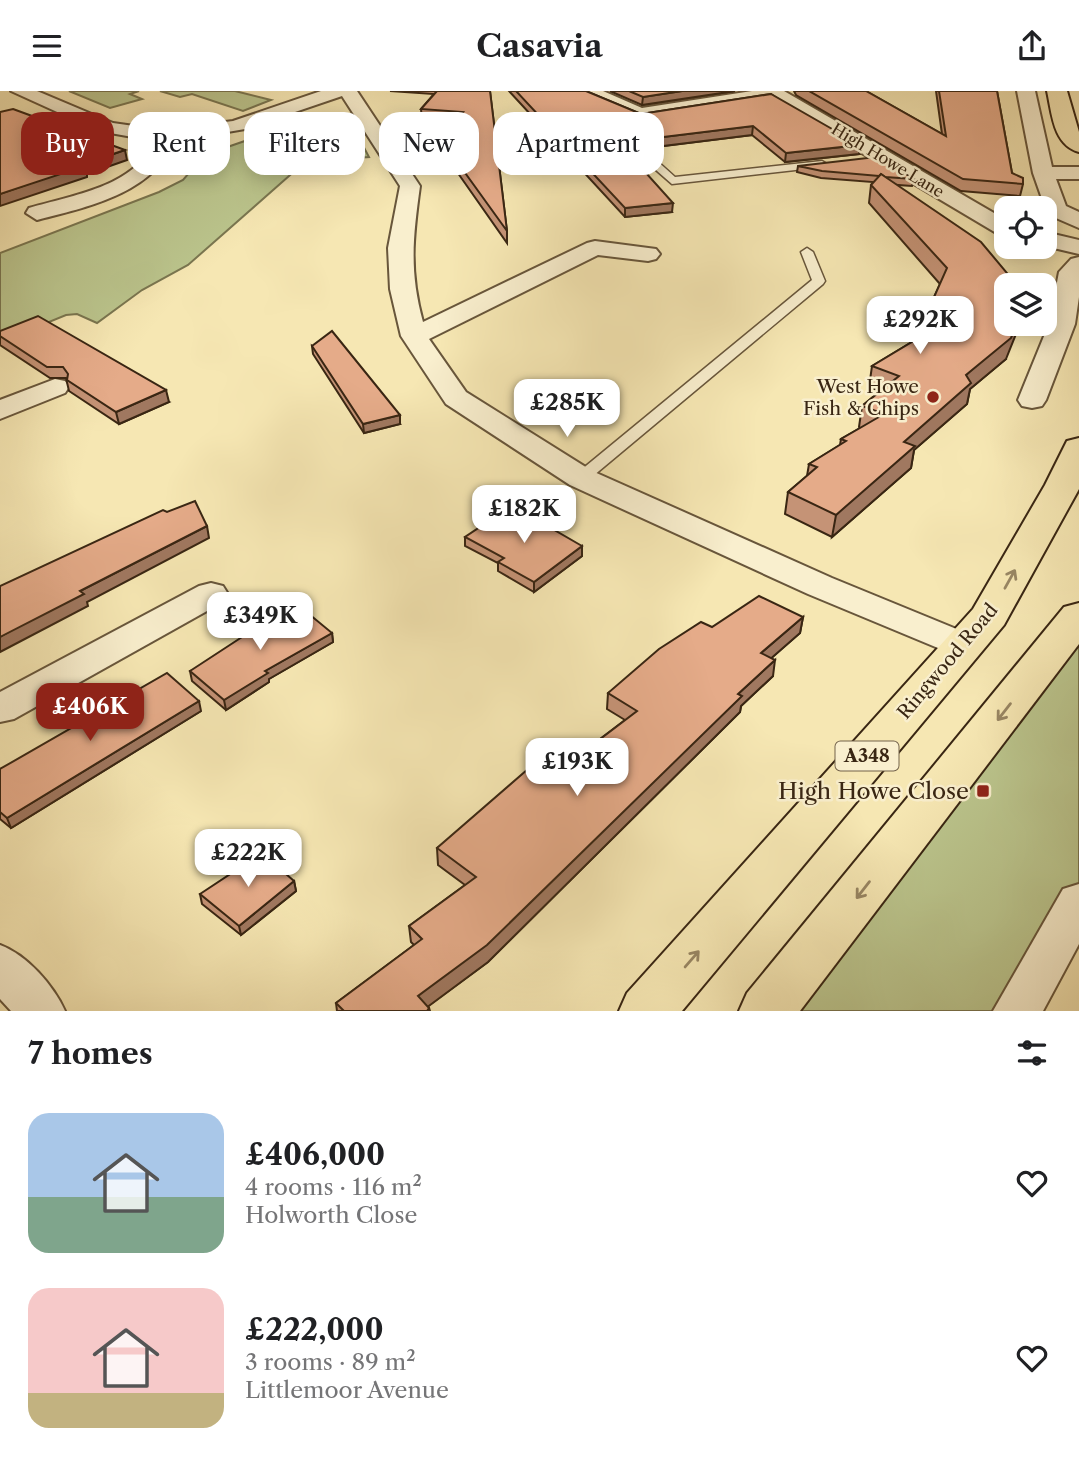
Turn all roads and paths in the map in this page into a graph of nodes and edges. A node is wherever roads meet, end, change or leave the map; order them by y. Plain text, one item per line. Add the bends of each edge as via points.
1 (338, 91) edge
2 (348, 91) edge
3 (1026, 91) edge
4 (1058, 91) edge
5 (24, 92) edge
6 (772, 92) edge
7 (593, 93) edge
8 (0, 101) edge
9 (230, 126) edge
10 (128, 132) edge
11 (1079, 145) edge
12 (884, 157) junction
13 (856, 160) edge
14 (830, 163) edge
15 (1044, 173) junction
16 (1079, 173) edge
17 (664, 174) edge
18 (138, 175) edge
19 (37, 213) dead end
20 (1079, 221) edge
21 (994, 222) edge
22 (807, 252) dead end
23 (648, 254) dead end
24 (1079, 264) edge
25 (1071, 325) edge
26 (414, 336) junction
27 (55, 387) dead end
28 (1032, 400) dead end
29 (0, 410) edge
30 (1079, 448) edge
31 (581, 478) junction
32 (211, 594) dead end
33 (1079, 616) edge
34 (963, 645) junction
35 (1063, 653) edge
36 (0, 709) edge
37 (1079, 902) edge
38 (0, 965) edge
39 (772, 1010) edge
40 (41, 1011) edge
41 (647, 1011) edge
42 (1017, 1011) edge

1 - 9 street
2 - 26 street via 411,186 400,248 402,289
3 - 15 street
4 - 11 highway via 1068,134
5 - 8 street
5 - 10 street
6 - 7 street via 640,114
6 - 12 street, High Howe Lane
12 - 13 lane
12 - 21 street, High Howe Lane
14 - 17 lane via 672,181
15 - 16 street
15 - 20 street via 1057,210
18 - 19 street
22 - 31 lane via 819,281
23 - 26 street via 595,249
24 - 25 street via 1071,272
25 - 28 street
26 - 31 street via 456,398
27 - 29 street
34 -> 30 highway, Ringwood Road / A348 via 989,616
31 - 34 street
32 - 36 street
33 - 35 highway
41 -> 34 highway, Ringwood Road / A348
35 -> 39 highway
37 - 42 street
38 - 40 street

